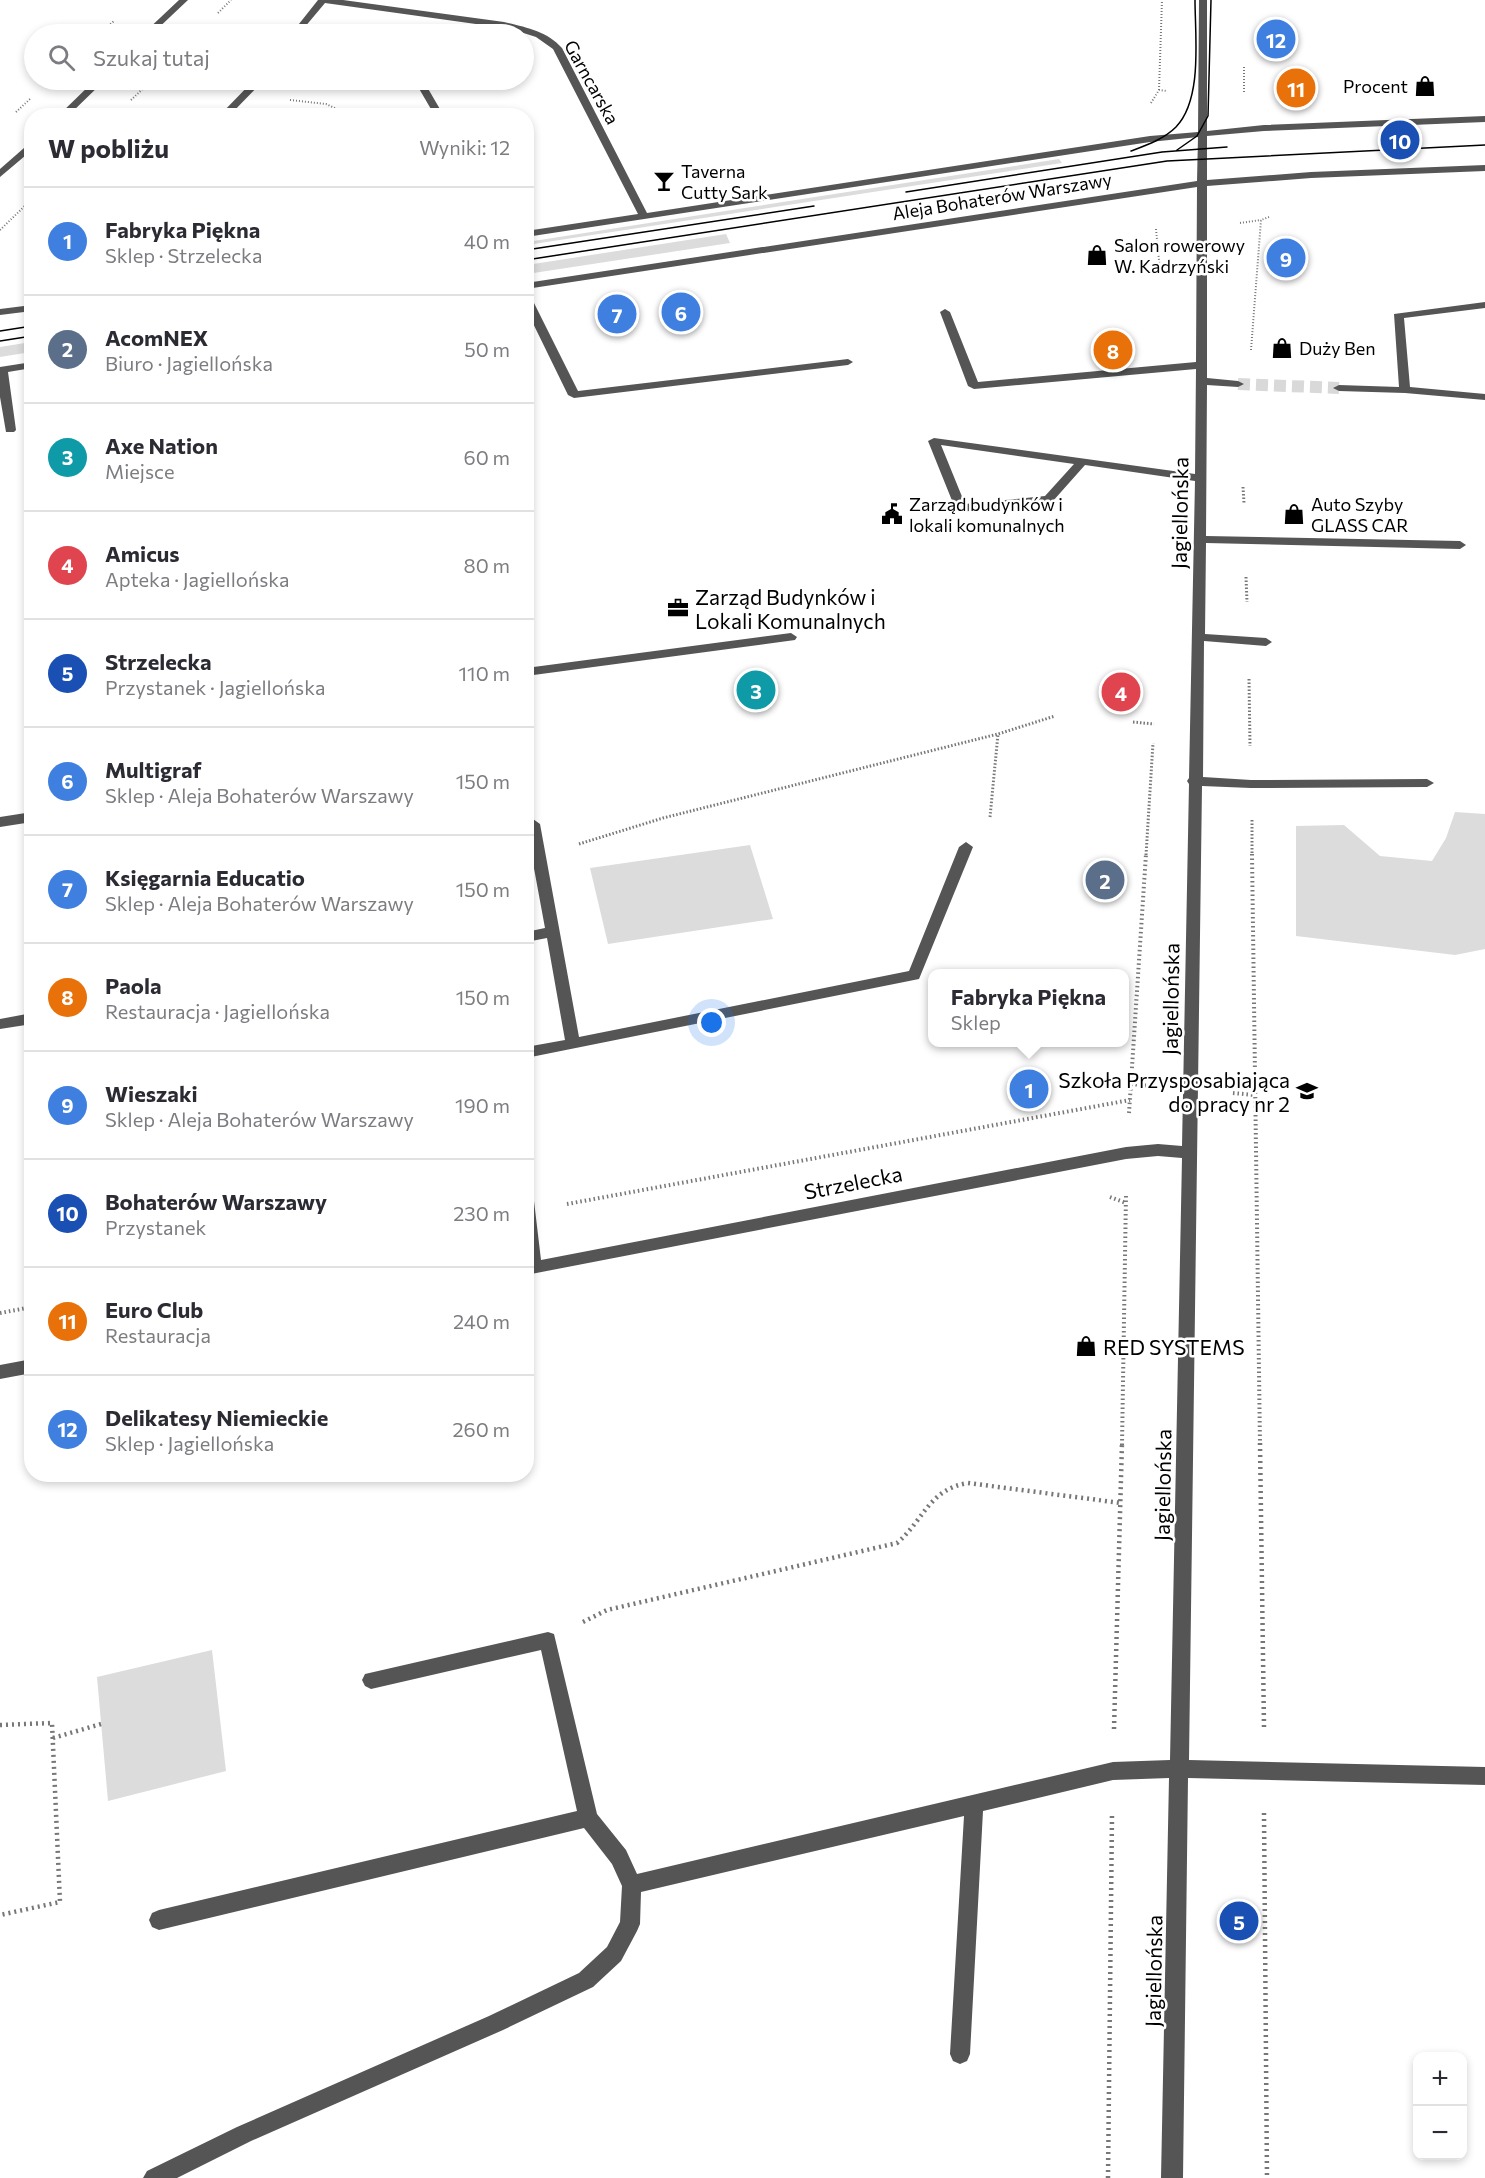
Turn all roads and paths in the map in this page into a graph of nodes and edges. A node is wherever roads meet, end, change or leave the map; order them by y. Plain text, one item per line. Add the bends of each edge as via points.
1 (184, 0) edge
2 (324, 0) edge
3 (1162, 0) edge
4 (1203, 0) edge
5 (158, 24) edge
6 (304, 24) edge
7 (497, 24) edge
8 (534, 33) edge
9 (89, 90) edge
10 (250, 90) edge
11 (425, 90) edge
12 (1159, 90) dead end
13 (34, 95) dead end
14 (70, 108) edge
15 (232, 108) edge
16 (435, 108) edge
17 (9, 119) dead end
18 (1485, 119) edge
19 (1201, 134) junction
20 (24, 152) edge
21 (1485, 168) edge
22 (0, 174) edge
23 (1203, 183) junction
24 (24, 207) edge
25 (644, 216) junction
26 (1271, 216) dead end
27 (1261, 220) junction
28 (1237, 223) dead end
29 (0, 230) edge
30 (534, 233) edge
31 (534, 285) edge
32 (1485, 305) edge
33 (24, 309) edge
34 (0, 312) edge
35 (945, 312) dead end
36 (534, 314) edge
37 (848, 362) dead end
38 (24, 366) edge
39 (1, 370) edge
40 (1201, 373) junction
41 (1238, 384) joint
42 (1339, 388) tunnel mouth
43 (1405, 390) junction
44 (1485, 397) edge
45 (10, 430) dead end
46 (1082, 462) junction
47 (1201, 478) junction
48 (1243, 480) dead end
49 (1200, 539) junction
50 (1246, 539) junction
51 (1460, 545) dead end
52 (791, 637) dead end
53 (1197, 637) junction
54 (1248, 640) junction
55 (1266, 642) dead end
56 (534, 671) edge
57 (1055, 716) dead end
58 (1133, 722) dead end
59 (1154, 724) dead end
60 (998, 734) junction
61 (1194, 781) junction
62 (1427, 783) dead end
63 (1251, 784) junction
64 (24, 818) edge
65 (0, 822) edge
66 (534, 835) edge
67 (966, 847) joint
68 (538, 857) junction
69 (552, 932) junction
70 (534, 935) edge
71 (24, 1020) edge
72 (0, 1024) edge
73 (573, 1044) junction
74 (534, 1051) edge
75 (1131, 1084) dead end
76 (1149, 1086) dead end
77 (1233, 1093) dead end
78 (1254, 1095) junction
79 (1130, 1100) dead end
80 (1188, 1153) junction
81 (1126, 1190) dead end
82 (534, 1205) edge
83 (534, 1267) edge
84 (24, 1308) edge
85 (0, 1313) edge
86 (24, 1368) edge
87 (0, 1372) edge
88 (1122, 1503) junction
89 (548, 1640) junction
90 (371, 1680) dead end
91 (101, 1724) dead end
92 (0, 1725) edge
93 (53, 1738) junction
94 (1178, 1769) junction
95 (1113, 1771) junction
96 (1264, 1772) junction
97 (1485, 1776) edge
98 (974, 1804) junction
99 (588, 1818) junction
100 (632, 1885) junction
101 (0, 1915) edge
102 (159, 1920) dead end
103 (960, 2054) dead end
104 (154, 2178) edge
105 (1108, 2178) edge
106 (1172, 2178) edge
107 (1267, 2178) edge

1 - 5 street
2 - 6 street
2 - 7 street, Garncarska
3 - 12 path
4 - 19 street, Jagiellońska
8 - 25 street, Garncarska via 557,48
9 - 14 street
10 - 15 street
11 - 16 street
13 - 17 path
18 - 19 street, Aleja Bohaterów Warszawy
19 - 23 street, Jagiellońska
19 - 25 street, Aleja Bohaterów Warszawy
20 - 22 street
21 - 23 street, Aleja Bohaterów Warszawy
23 - 31 street, Aleja Bohaterów Warszawy
23 - 40 street, Jagiellońska
24 - 29 path
25 - 30 street, Aleja Bohaterów Warszawy
26 - 27 path
27 - 28 path
27 - 41 path via 1252,348
32 - 43 street via 1398,316
33 - 34 street
35 - 40 street via 974,386
36 - 37 street via 574,396
38 - 39 street
39 - 45 street
40 - 41 street
40 - 47 street, Jagiellońska
42 - 43 street
43 - 44 street
46 - 46 street via 1048,457 934,441 961,508 1048,499
46 - 47 street
47 - 49 street, Jagiellońska
48 - 50 path
49 - 50 street
49 - 53 street, Jagiellońska
50 - 51 street
50 - 54 path
52 - 56 street
53 - 54 street
53 - 61 street, Jagiellońska
54 - 55 street
54 - 63 path
57 - 60 path
58 - 59 path
60 - 67 path via 989,823
60 - 68 path via 663,818
61 - 63 street
61 - 80 street, Jagiellońska
62 - 63 street
63 - 78 path
64 - 65 street
66 - 68 street
67 - 73 street via 914,975
68 - 69 street
69 - 70 street
69 - 73 street
71 - 72 street
73 - 74 street
75 - 76 path
77 - 78 path
78 - 96 path
79 - 82 path
80 - 83 street, Strzelecka via 1126,1153
80 - 94 street, Jagiellońska
81 - 88 path
84 - 85 path
86 - 87 street
88 - 89 path via 968,1483 950,1487 937,1496 907,1536 897,1543 607,1610
88 - 95 path
89 - 90 street
89 - 99 street
91 - 93 path
92 - 93 path via 52,1723
93 - 101 path via 60,1902
94 - 95 street
94 - 96 street
94 - 106 street, Jagiellońska
95 - 98 street
95 - 105 path
96 - 97 street
96 - 107 path
98 - 100 street
98 - 103 street
99 - 100 street via 619,1857
99 - 102 street
100 - 104 street via 630,1924 614,1954 586,1980

